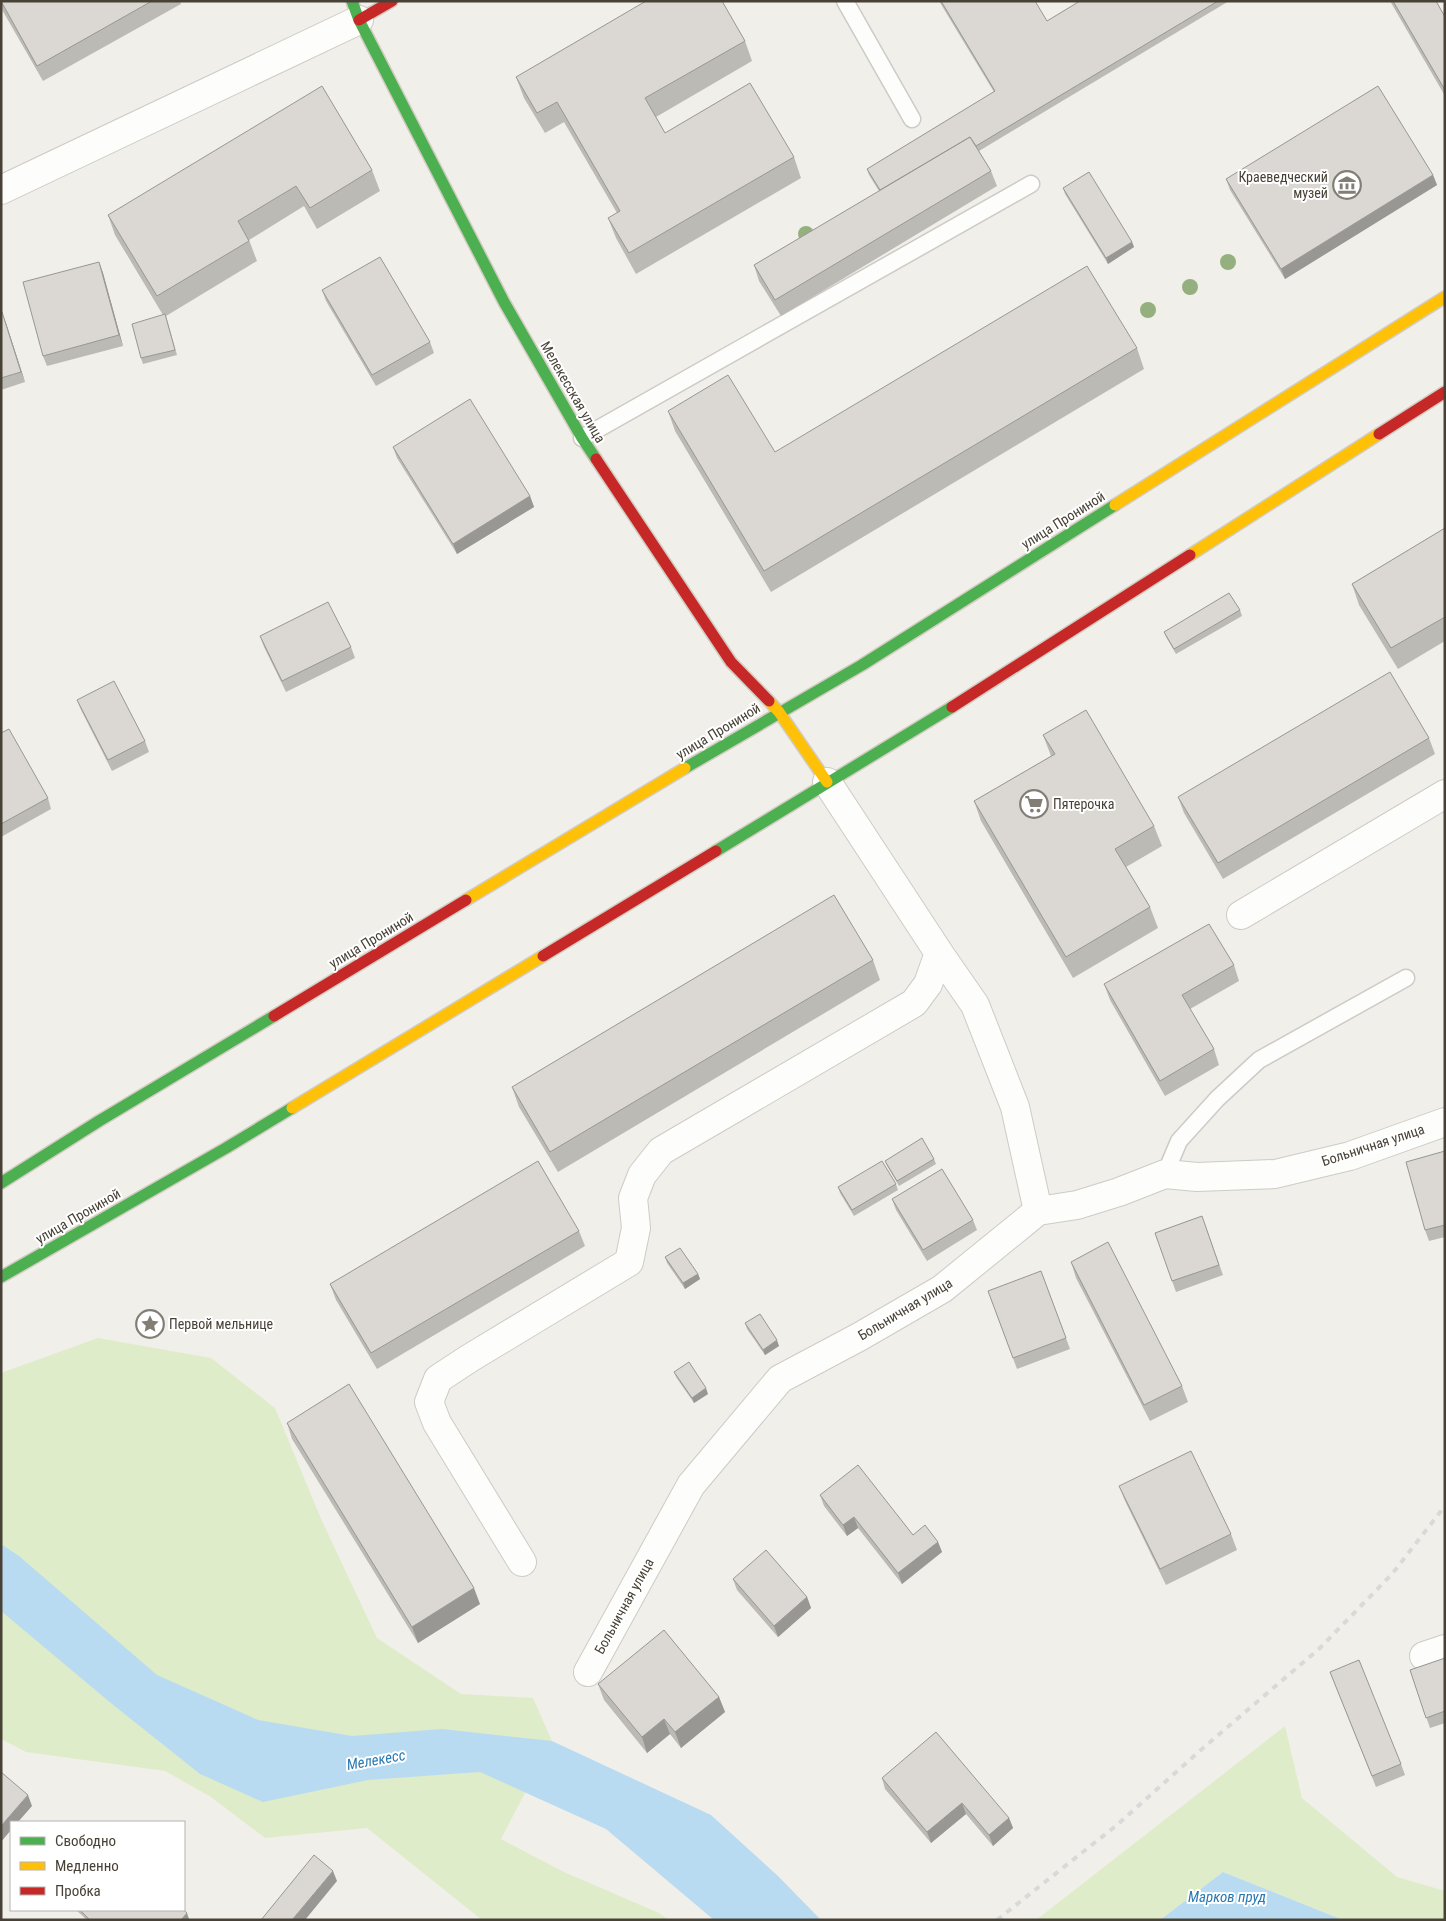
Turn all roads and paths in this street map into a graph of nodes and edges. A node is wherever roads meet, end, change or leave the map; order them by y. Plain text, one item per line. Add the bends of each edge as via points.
1 (392, 1) edge
2 (845, 1) edge
3 (355, 10) edge
4 (912, 119) dead end
5 (1031, 184) dead end
6 (1, 190) edge
7 (1445, 297) edge
8 (1445, 392) edge
9 (582, 438) junction
10 (779, 712) junction
11 (827, 782) junction
12 (1445, 794) edge
13 (1241, 915) dead end
14 (939, 953) junction
15 (1406, 978) dead end
16 (1445, 1122) edge
17 (1165, 1174) junction
18 (1, 1183) edge
19 (1038, 1211) junction
20 (1, 1277) edge
21 (522, 1562) dead end
22 (588, 1672) dead end

1 - 3 main road
2 - 4 lane
3 - 6 street
3 - 9 main road, Мелекесская улица via 504,302
5 - 9 lane
7 - 10 main road, улица Прониной via 862,665
8 - 11 main road, улица Прониной via 906,736
9 - 10 main road, Мелекесская улица via 731,662
10 - 11 main road, Мелекесская улица
10 - 18 main road, улица Прониной
11 - 14 street
11 - 20 main road, улица Прониной via 226,1148
12 - 13 street
14 - 19 street via 974,1005 1015,1107
14 - 21 street via 928,984 914,1003 661,1151 642,1175 633,1198 636,1228 629,1262 438,1379 429,1402 437,1423
15 - 17 lane via 1259,1060 1179,1141
16 - 17 street, Больничная улица via 1350,1156 1275,1174 1197,1177
17 - 19 street, Больничная улица via 1077,1205
19 - 22 street, Больничная улица via 942,1289 780,1379 691,1485

